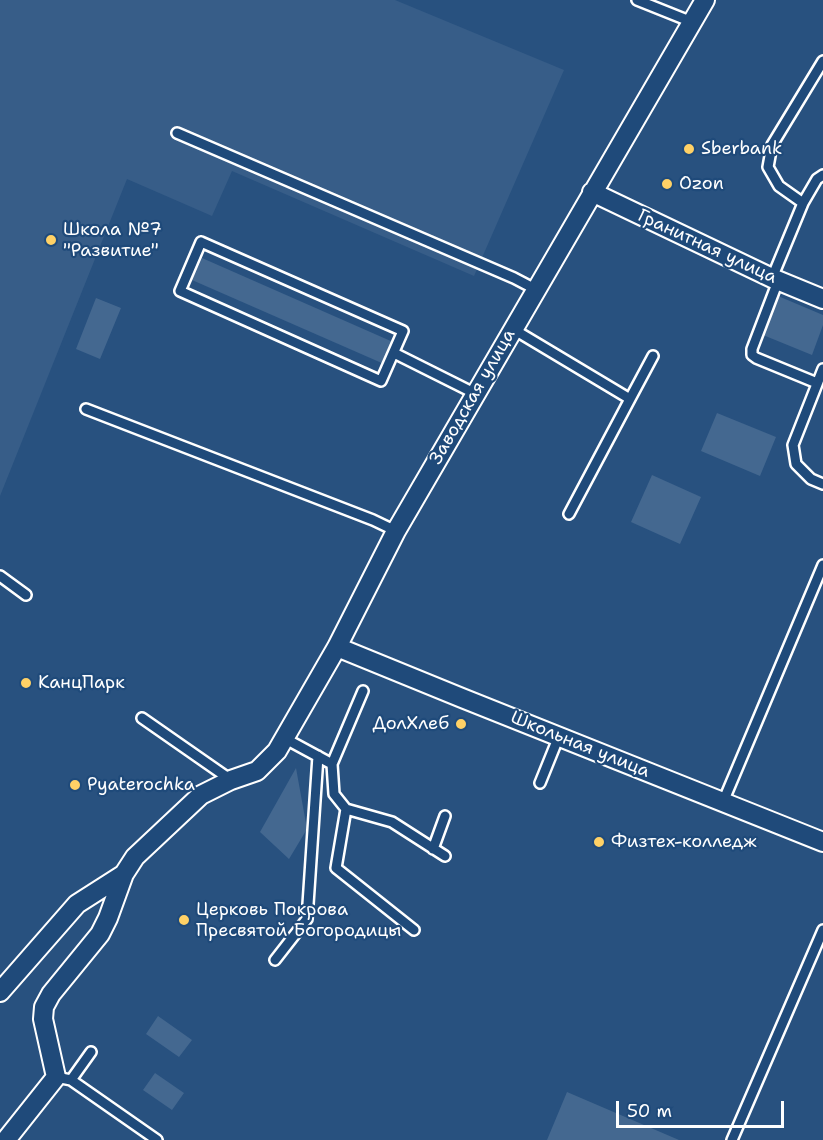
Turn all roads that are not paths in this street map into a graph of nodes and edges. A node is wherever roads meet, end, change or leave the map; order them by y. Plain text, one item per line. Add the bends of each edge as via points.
1 (637, 0) edge
2 (705, 0) edge
3 (692, 22) junction
4 (823, 61) edge
5 (177, 133) dead end
6 (823, 175) edge
7 (592, 192) junction
8 (803, 203) junction
9 (775, 280) junction
10 (535, 289) junction
11 (823, 299) edge
12 (513, 329) junction
13 (394, 352) junction
14 (653, 356) dead end
15 (823, 369) edge
16 (817, 383) junction
17 (476, 394) junction
18 (630, 399) junction
19 (86, 409) dead end
20 (823, 484) edge
21 (569, 514) dead end
22 (396, 531) junction
23 (823, 565) edge
24 (0, 576) edge
25 (27, 595) dead end
26 (337, 647) junction
27 (363, 692) dead end
28 (142, 718) dead end
29 (558, 736) junction
30 (284, 738) junction
31 (318, 756) junction
32 (332, 764) junction
33 (231, 780) junction
34 (540, 783) dead end
35 (723, 802) junction
36 (346, 809) junction
37 (445, 816) dead end
38 (823, 842) edge
39 (433, 849) junction
40 (445, 856) dead end
41 (124, 874) junction
42 (414, 930) dead end
43 (823, 930) edge
44 (275, 960) dead end
45 (0, 992) edge
46 (91, 1052) dead end
47 (63, 1079) junction
48 (6, 1140) edge
49 (157, 1140) edge
50 (732, 1140) edge

1 - 3 lane
2 - 3 street, Заводская улица
3 - 7 street, Заводская улица
4 - 8 lane via 772,145 768,166 779,186
5 - 10 lane
6 - 8 lane
7 - 9 street, Гранитная улица
7 - 10 street, Заводская улица
8 - 9 lane
9 - 11 street, Гранитная улица
9 - 16 lane via 752,355
10 - 12 street, Заводская улица
12 - 17 street, Заводская улица
12 - 18 lane
13 - 13 lane via 381,381 180,291 201,242 403,331
13 - 17 lane
14 - 18 lane
15 - 16 lane
16 - 20 lane via 793,445 796,464 811,479
17 - 22 street, Заводская улица
18 - 21 lane
19 - 22 lane
22 - 26 street, Заводская улица
23 - 35 lane
24 - 25 lane
26 - 29 street, Школьная улица
26 - 30 street, Заводская улица
27 - 32 lane
28 - 33 lane
29 - 34 lane
29 - 35 street, Школьная улица
30 - 31 lane
30 - 33 street, Заводская улица via 257,771
31 - 32 lane
31 - 44 lane via 307,918
32 - 36 lane via 334,794
33 - 41 street, Заводская улица via 201,795 135,857
35 - 38 street, Школьная улица
36 - 39 lane via 392,822
36 - 42 lane via 336,868
37 - 39 lane
39 - 40 lane
41 - 45 street via 76,904
41 - 47 street via 100,934 44,1007 43,1019
43 - 50 lane
46 - 47 lane
47 - 48 street
47 - 49 lane

